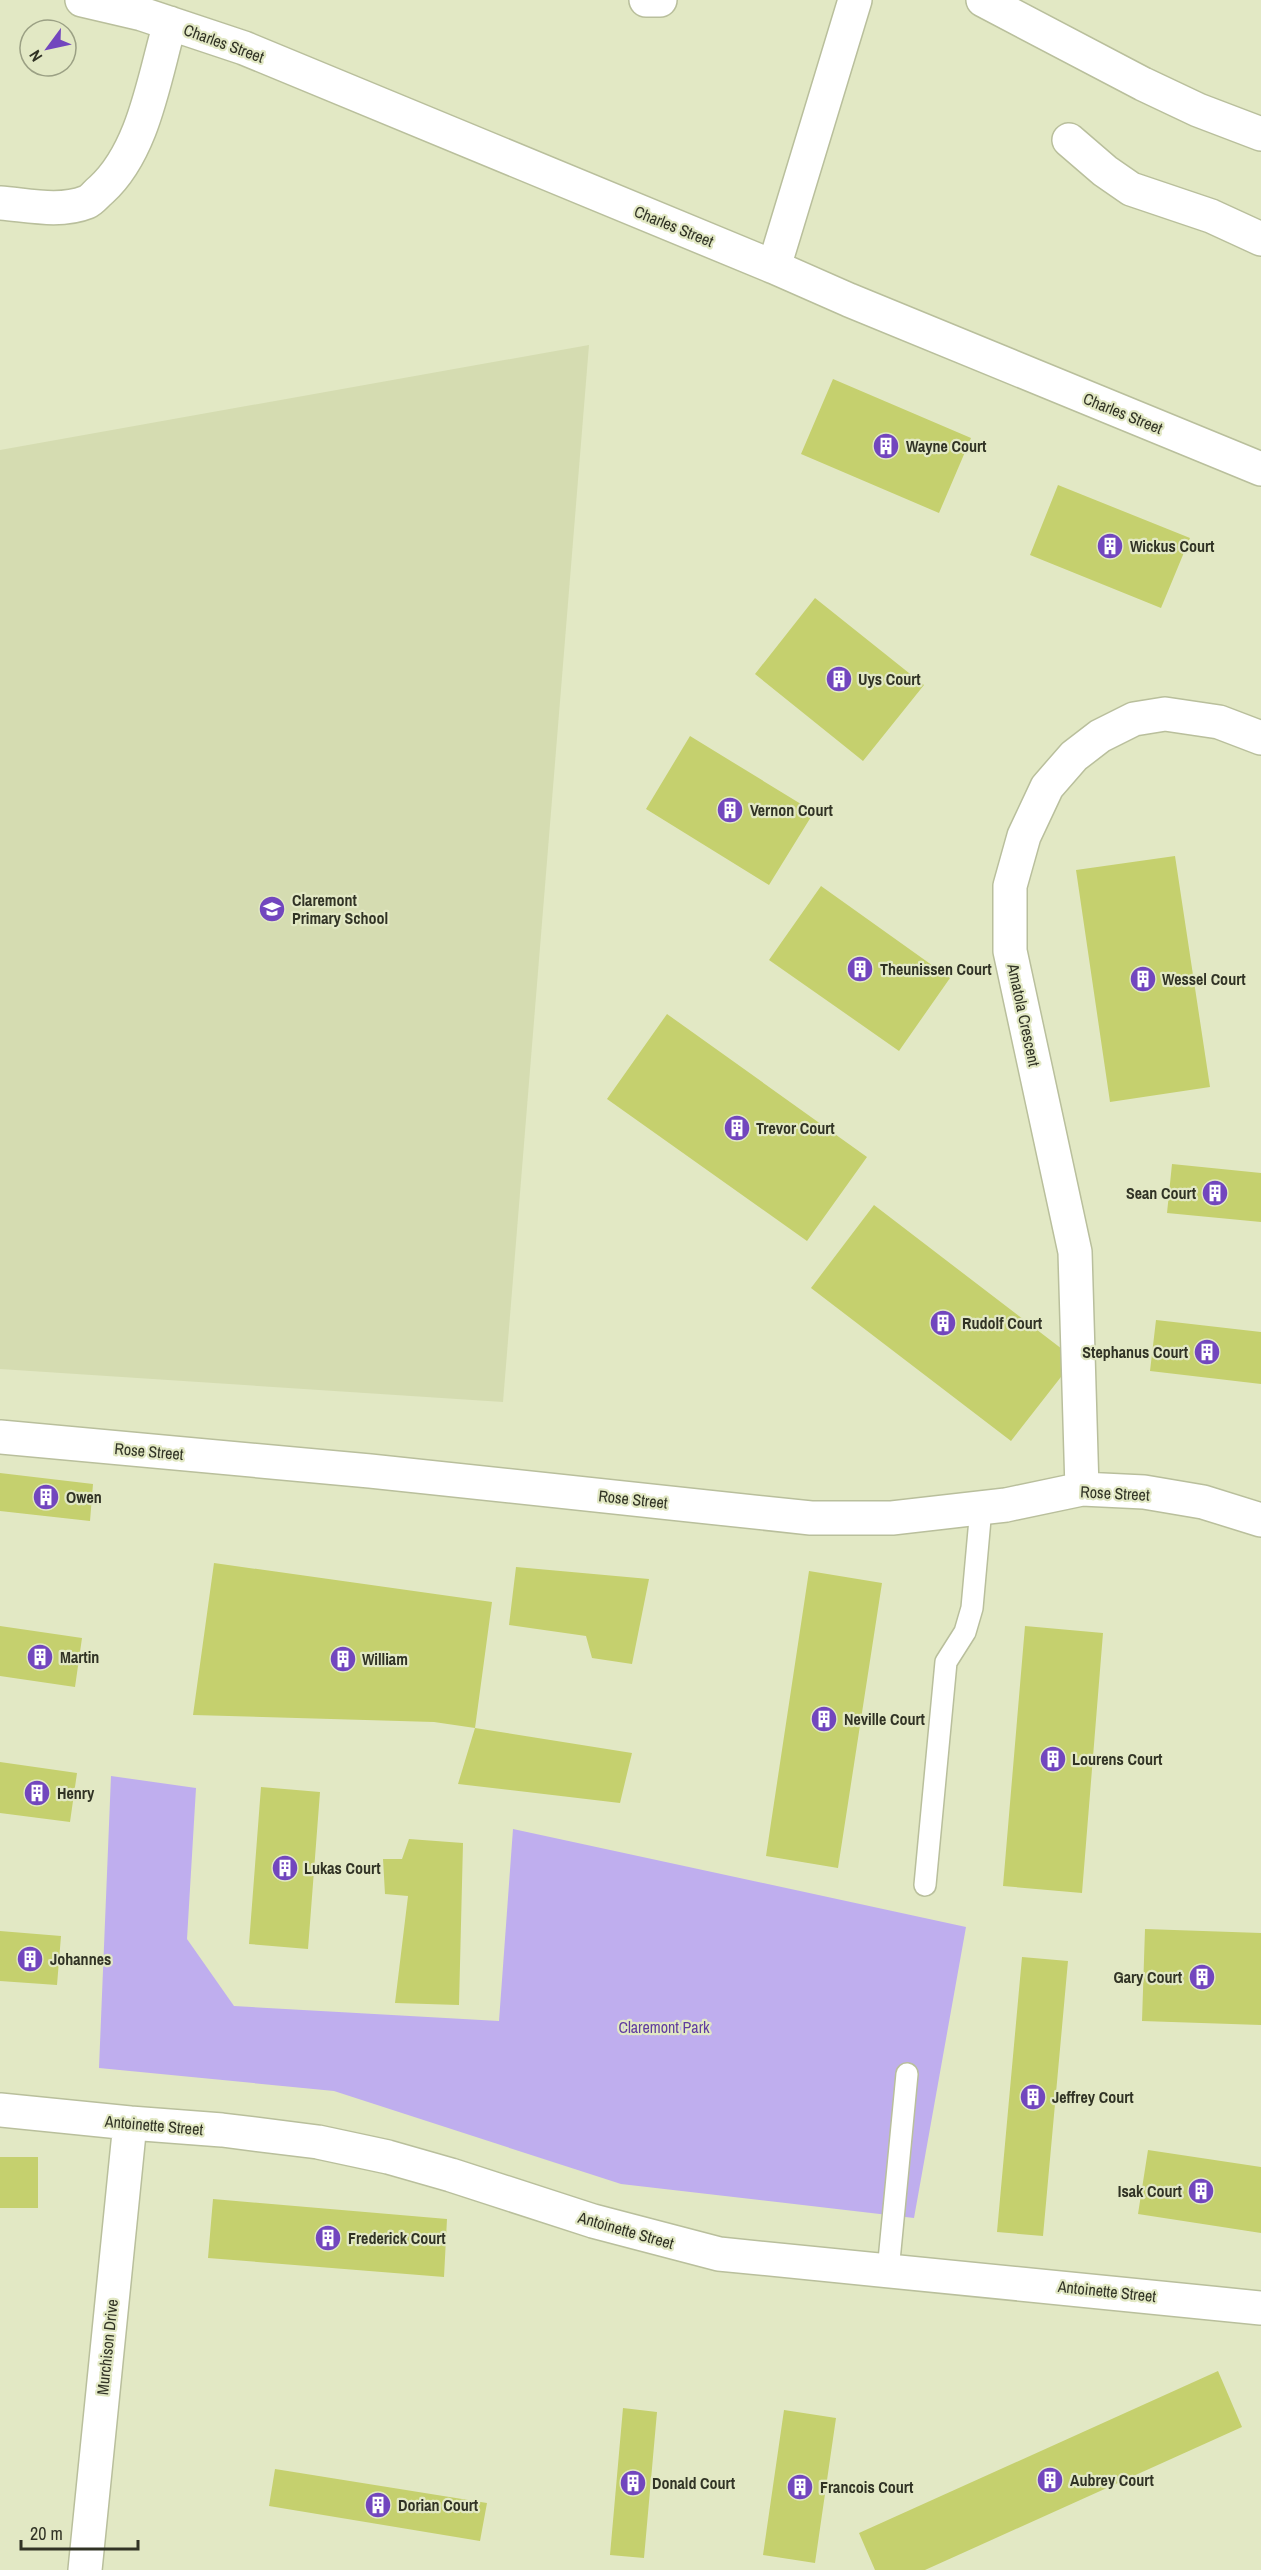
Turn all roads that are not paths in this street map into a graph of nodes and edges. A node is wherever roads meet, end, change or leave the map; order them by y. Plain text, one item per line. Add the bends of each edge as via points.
1 (82, 0) edge
2 (646, 0) edge
3 (660, 0) edge
4 (855, 0) edge
5 (987, 0) edge
6 (170, 23) junction
7 (1261, 134) edge
8 (1070, 140) dead end
9 (0, 202) edge
10 (1261, 239) edge
11 (774, 267) junction
12 (1261, 469) edge
13 (1261, 738) edge
14 (0, 1437) edge
15 (1082, 1489) junction
16 (981, 1508) junction
17 (1261, 1520) edge
18 (925, 1885) dead end
19 (907, 2074) dead end
20 (0, 2110) edge
21 (130, 2124) junction
22 (888, 2271) junction
23 (1261, 2308) edge
24 (85, 2570) edge

1 - 6 street, Charles Street
2 - 3 street
4 - 11 street
5 - 7 street via 1143,84
6 - 9 street via 139,131 123,166 104,187 88,202 69,206
6 - 11 street, Charles Street via 244,48
8 - 10 street via 1131,189 1211,216
11 - 12 street, Charles Street
13 - 15 street, Amatola Crescent via 1219,722 1165,714 1134,719 1100,736 1074,756 1047,787 1024,836 1010,886 1010,951 1075,1252
14 - 16 street, Rose Street via 811,1518 892,1518
15 - 16 street, Rose Street
15 - 17 street, Rose Street via 1144,1492
16 - 18 lane via 972,1608 964,1632 946,1662
19 - 22 lane
20 - 21 street, Antoinette Street
21 - 22 street, Antoinette Street via 318,2142 388,2157 593,2221 719,2254
21 - 24 street, Murchison Drive
22 - 23 street, Antoinette Street

